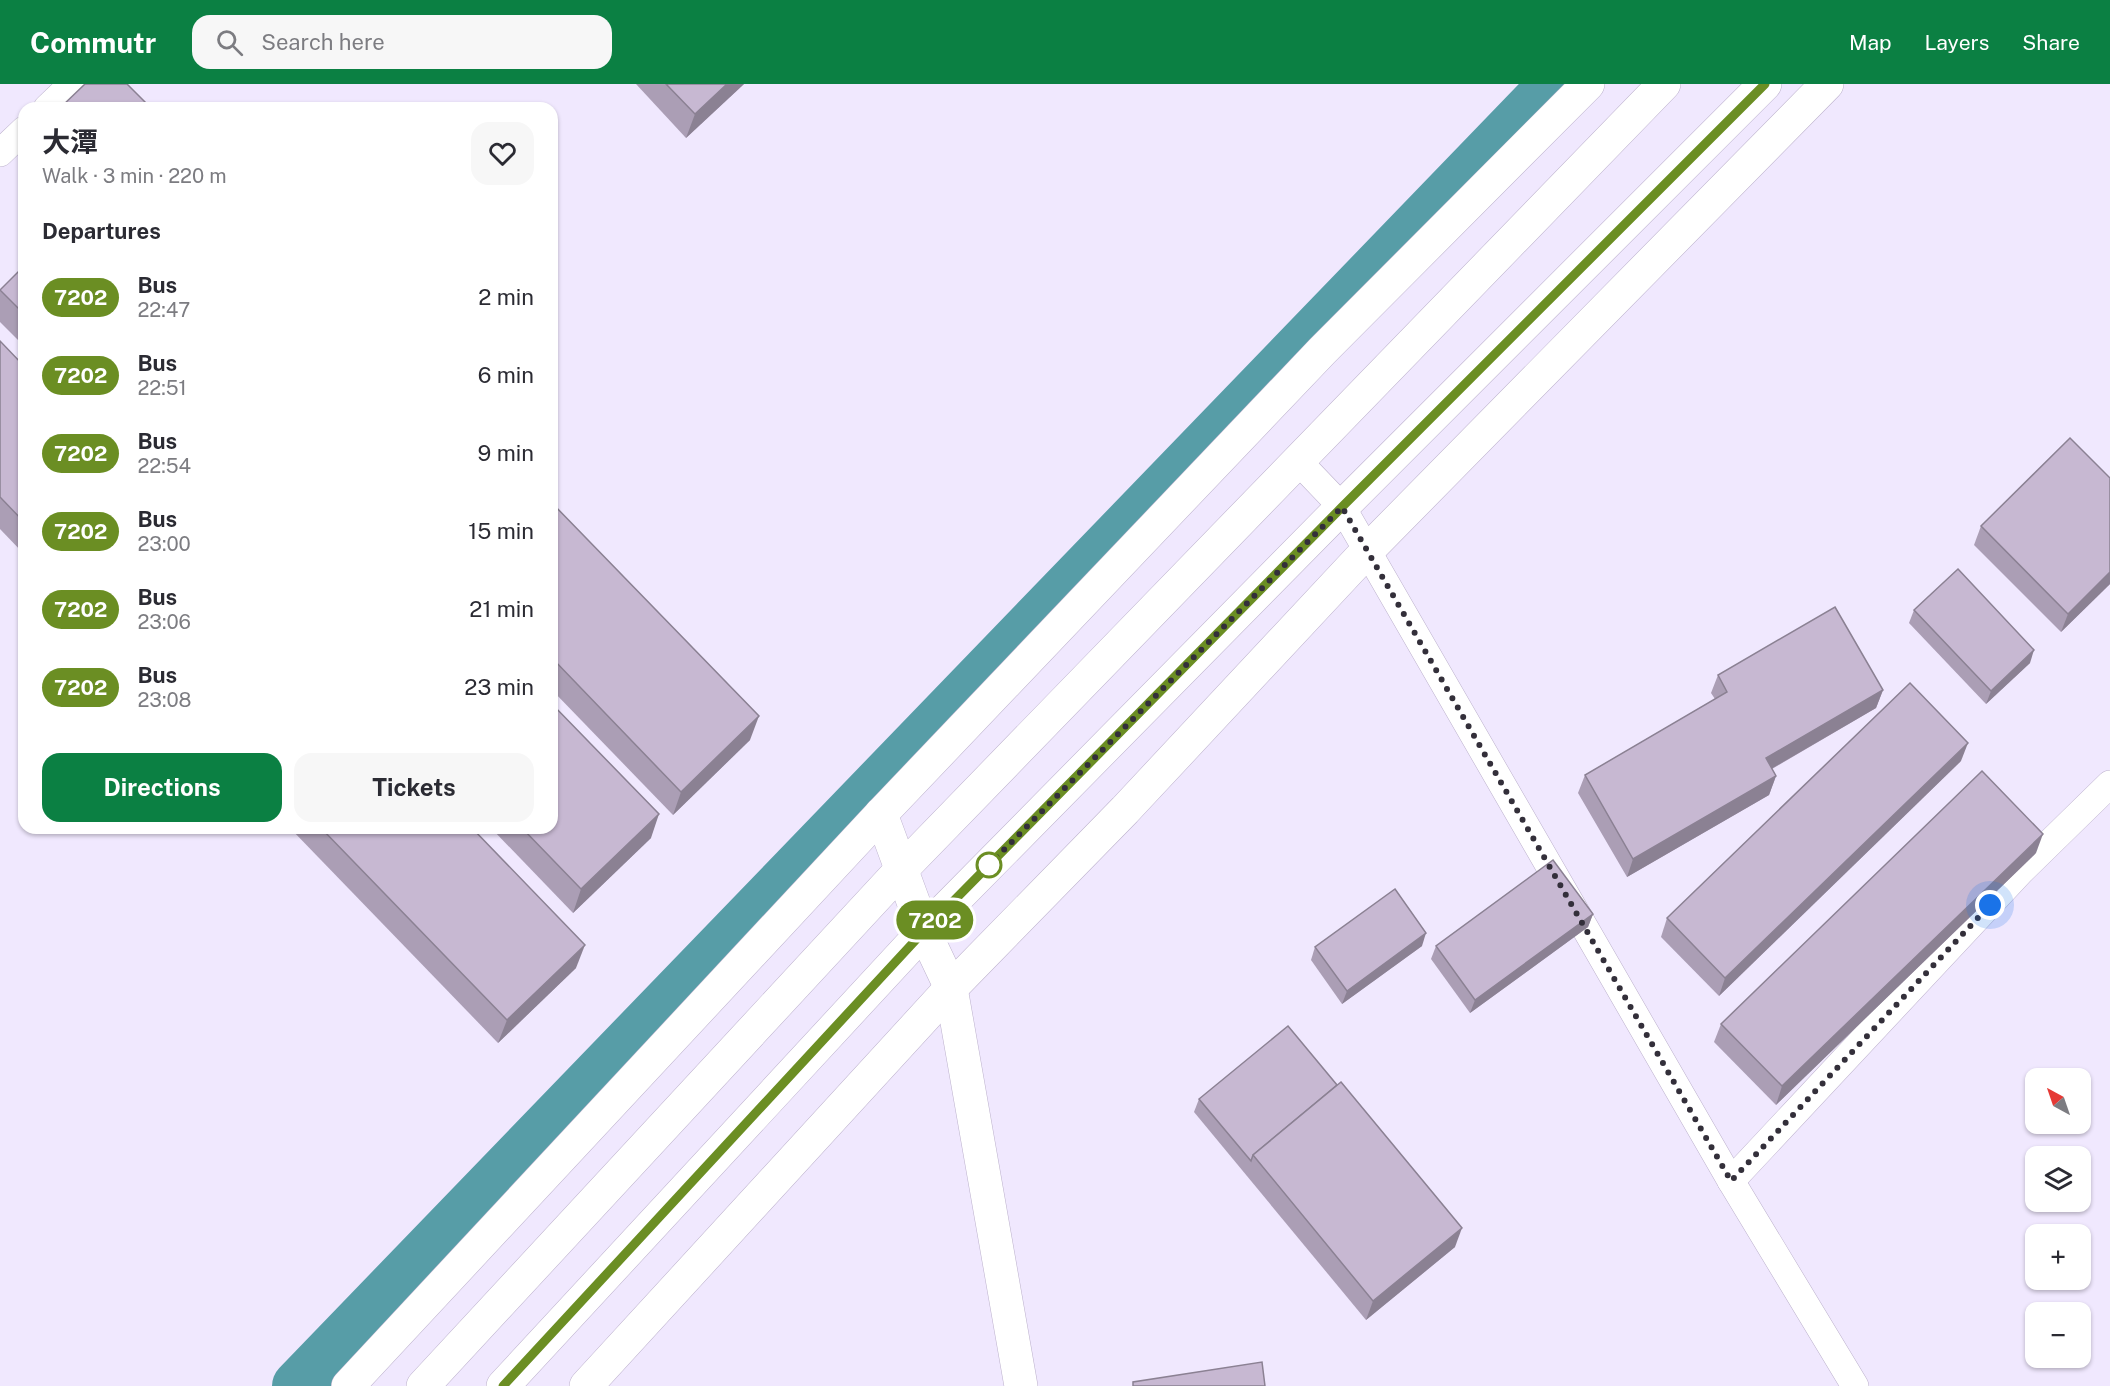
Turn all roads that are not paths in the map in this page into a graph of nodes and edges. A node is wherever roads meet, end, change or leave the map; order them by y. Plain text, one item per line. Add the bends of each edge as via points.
1 (72, 84) edge
2 (1588, 84) edge
3 (1664, 84) edge
4 (1765, 84) edge
5 (1827, 84) edge
6 (53, 102) edge
7 (18, 136) edge
8 (0, 153) edge
9 (1298, 461) junction
10 (1342, 507) junction
11 (1367, 551) junction
12 (2110, 784) edge
13 (881, 814) junction
14 (901, 870) junction
15 (924, 931) junction
16 (951, 988) junction
17 (1731, 1181) junction
18 (348, 1386) edge
19 (423, 1386) edge
20 (503, 1386) edge
21 (586, 1386) edge
22 (1021, 1386) edge
23 (1855, 1386) edge

1 - 6 lane
2 - 13 street via 1322,351
3 - 9 street
4 - 10 street
5 - 11 street
7 - 8 lane
9 - 10 lane
9 - 14 street
10 - 11 lane
10 - 15 street
11 - 16 street via 1125,810
11 - 17 lane
12 - 17 lane via 2022,871
13 - 14 street
13 - 18 street
14 - 15 street
14 - 19 street
15 - 16 street
15 - 20 street
16 - 21 street
16 - 22 street
17 - 23 lane

